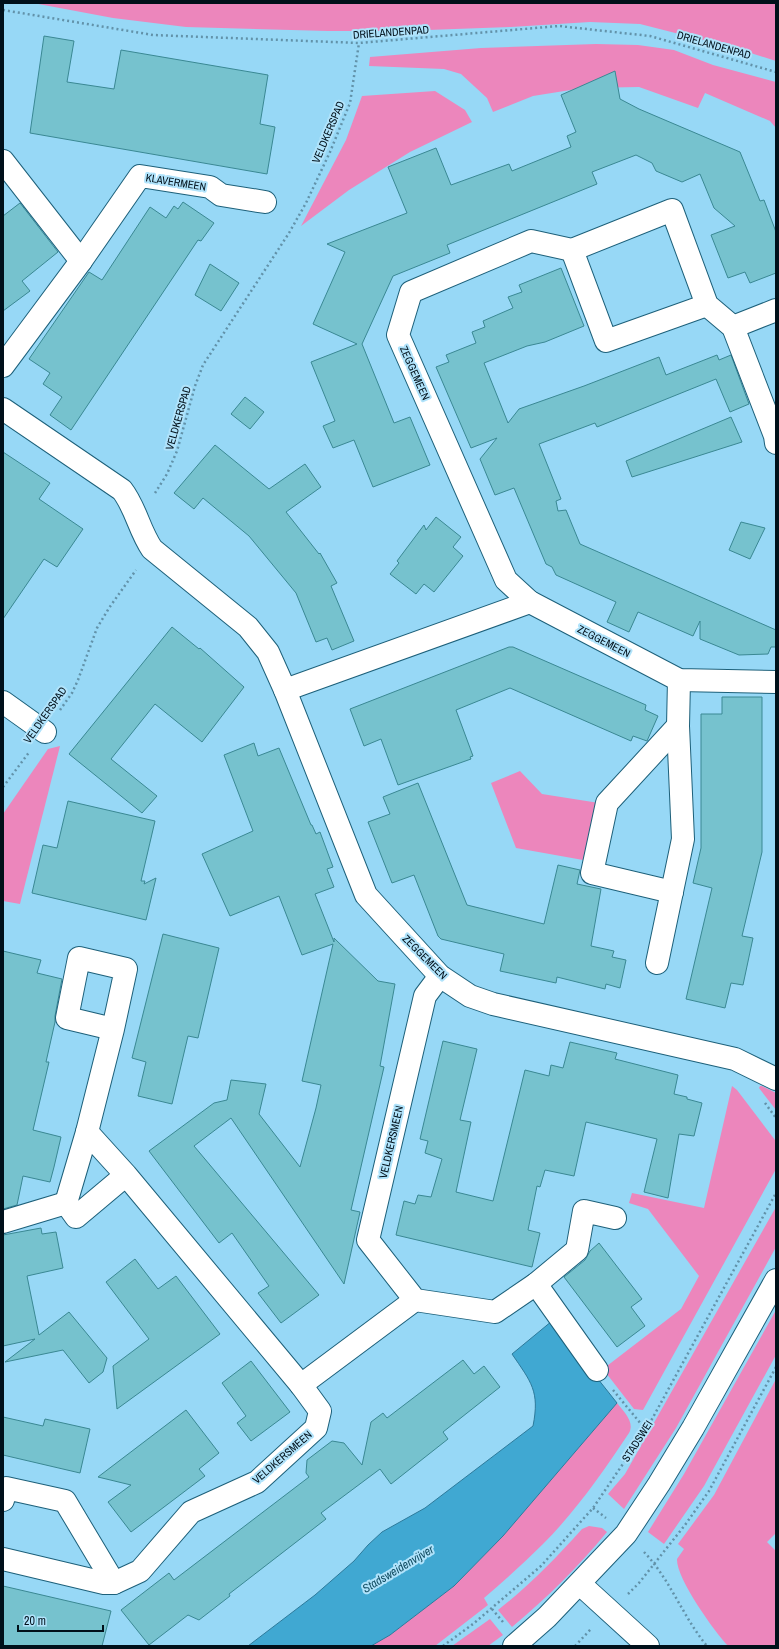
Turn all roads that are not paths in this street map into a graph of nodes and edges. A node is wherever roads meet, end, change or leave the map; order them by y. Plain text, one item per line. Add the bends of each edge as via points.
1 (3, 161) edge
2 (265, 202) dead end
3 (572, 250) junction
4 (81, 261) junction
5 (707, 305) junction
6 (776, 310) edge
7 (732, 327) junction
8 (3, 366) edge
9 (3, 409) edge
10 (776, 443) edge
11 (530, 602) junction
12 (679, 680) junction
13 (776, 682) edge
14 (285, 690) junction
15 (3, 702) edge
16 (678, 726) junction
17 (45, 732) road end
18 (672, 892) junction
19 (657, 963) dead end
20 (440, 976) junction
21 (113, 1029) dead end
22 (776, 1079) edge
23 (87, 1132) junction
24 (126, 1175) junction
25 (66, 1203) junction
26 (614, 1218) dead end
27 (3, 1222) edge
28 (776, 1280) edge
29 (536, 1284) junction
30 (415, 1300) junction
31 (597, 1370) road end
32 (301, 1385) junction
33 (3, 1500) edge
34 (3, 1559) edge
35 (114, 1583) junction
36 (580, 1584) junction
37 (514, 1646) edge
38 (648, 1646) edge

1 - 4 street
2 - 4 street, KLAVERMEEN via 221,195 210,187 140,176
3 - 5 street via 606,341
3 - 5 street via 672,210
3 - 11 street, ZEGGEMEEN via 531,241 411,292 398,335 506,580
4 - 8 street, KLAVERMEEN
5 - 7 street
6 - 7 street
7 - 10 street
9 - 14 street, ZEGGEMEEN via 122,490 130,500 144,537 152,549 248,627 268,652
11 - 12 street, ZEGGEMEEN
11 - 14 street
12 - 13 street, ZEGGEMEEN
12 - 16 street
14 - 20 street, ZEGGEMEEN via 366,895
15 - 17 street
16 - 18 street via 683,839
16 - 18 street via 607,803 592,873
18 - 19 street
20 - 22 street, ZEGGEMEEN via 470,996 493,1004 735,1060
20 - 30 street, VELDKERSMEEN via 425,996 368,1240
21 - 23 street
23 - 24 street, VELDKERSMEEN
23 - 25 street
24 - 25 street via 76,1217
24 - 32 street, VELDKERSMEEN
25 - 27 street
26 - 29 street via 584,1211 577,1250
28 - 36 street via 693,1428 643,1509 626,1534
29 - 30 street via 495,1312
29 - 31 street
30 - 32 street
32 - 35 street, VELDKERSMEEN via 320,1411 316,1428 257,1482 191,1512 140,1571
33 - 35 street via 6,1488 65,1501
34 - 35 street via 104,1583
36 - 37 street
36 - 38 street

